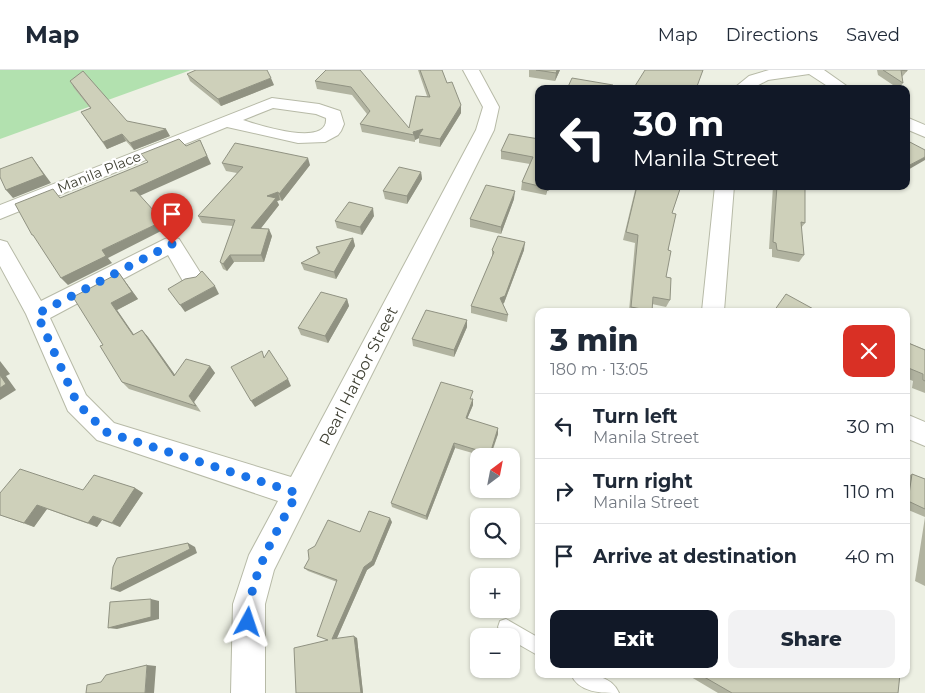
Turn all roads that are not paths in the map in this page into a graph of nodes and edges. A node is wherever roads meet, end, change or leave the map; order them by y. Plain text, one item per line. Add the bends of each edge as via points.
1 (471, 70) edge
2 (806, 70) edge
3 (813, 70) edge
4 (746, 85) edge
5 (837, 85) edge
6 (227, 121) junction
7 (910, 124) edge
8 (925, 132) edge
9 (725, 190) edge
10 (0, 212) edge
11 (0, 247) edge
12 (192, 277) edge
13 (713, 308) edge
14 (37, 314) junction
15 (910, 428) edge
16 (925, 434) edge
17 (297, 493) junction
18 (506, 627) dead end
19 (535, 645) edge
20 (586, 678) edge
21 (248, 693) edge
22 (610, 693) edge

1 - 17 street, Pearl Harbor Street via 491,107 485,130
2 - 4 street via 761,77
3 - 5 street
6 - 6 street, Manila Place via 275,133 318,138 332,131 334,115 318,109 272,103
6 - 10 street, Manila Place
7 - 8 street
9 - 13 street
11 - 14 street
12 - 14 street via 172,244
14 - 17 street via 77,403 106,432
15 - 16 street
17 - 21 street, Pearl Harbor Street via 260,566 249,604
18 - 19 lane
20 - 22 lane

